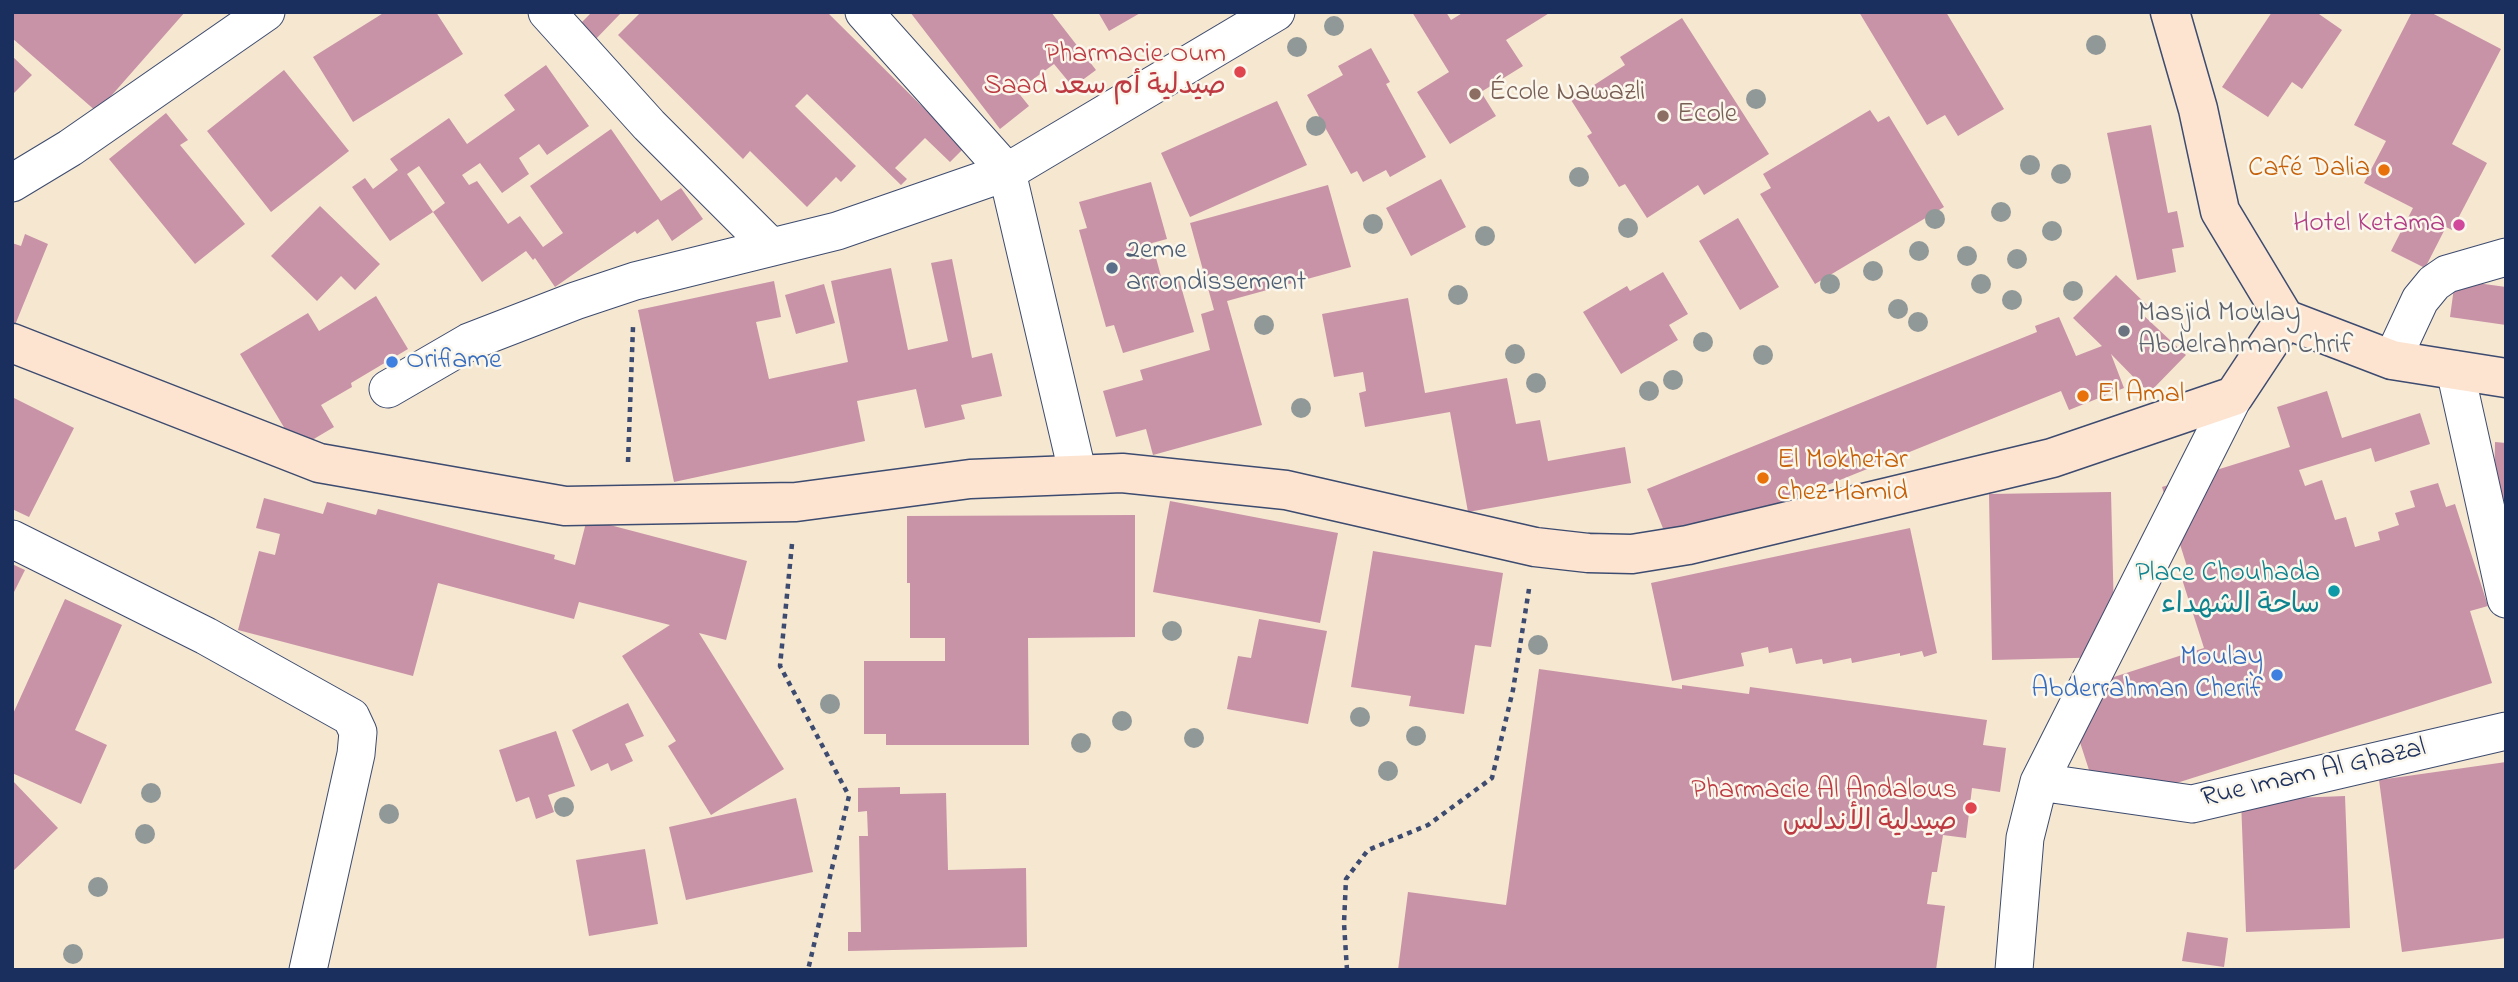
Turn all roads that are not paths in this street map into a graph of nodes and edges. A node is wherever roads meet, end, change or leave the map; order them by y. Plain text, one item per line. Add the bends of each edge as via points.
1 (266, 12) edge
2 (547, 12) edge
3 (864, 12) edge
4 (1276, 12) edge
5 (2170, 12) edge
6 (1007, 172) junction
7 (12, 183) edge
8 (771, 247) junction
9 (2506, 257) edge
10 (2285, 319) junction
11 (12, 343) edge
12 (2392, 360) junction
13 (2455, 370) junction
14 (2506, 378) edge
15 (387, 388) dead end
16 (2234, 396) junction
17 (1078, 475) junction
18 (12, 539) edge
19 (2506, 599) edge
20 (2506, 731) edge
21 (2039, 782) junction
22 (308, 970) edge
23 (2014, 970) edge

1 - 7 street
2 - 8 street via 649,125
3 - 6 street
4 - 6 street
5 - 10 street via 2198,109 2220,211
6 - 8 street via 837,231
6 - 17 street
8 - 15 street via 575,301 469,342
9 - 12 street via 2447,274 2434,284 2420,300
10 - 12 street
10 - 16 street
11 - 17 street via 319,463 565,506 796,502 970,480
12 - 13 street
13 - 14 street
13 - 19 street
16 - 17 street via 2052,458 1688,545 1632,554 1535,547 1286,490 1122,473
16 - 21 street
18 - 22 street via 206,636 351,717 358,732 356,754
20 - 21 street, Rue Imam Al Ghazal via 2192,804
21 - 23 street via 2025,838

